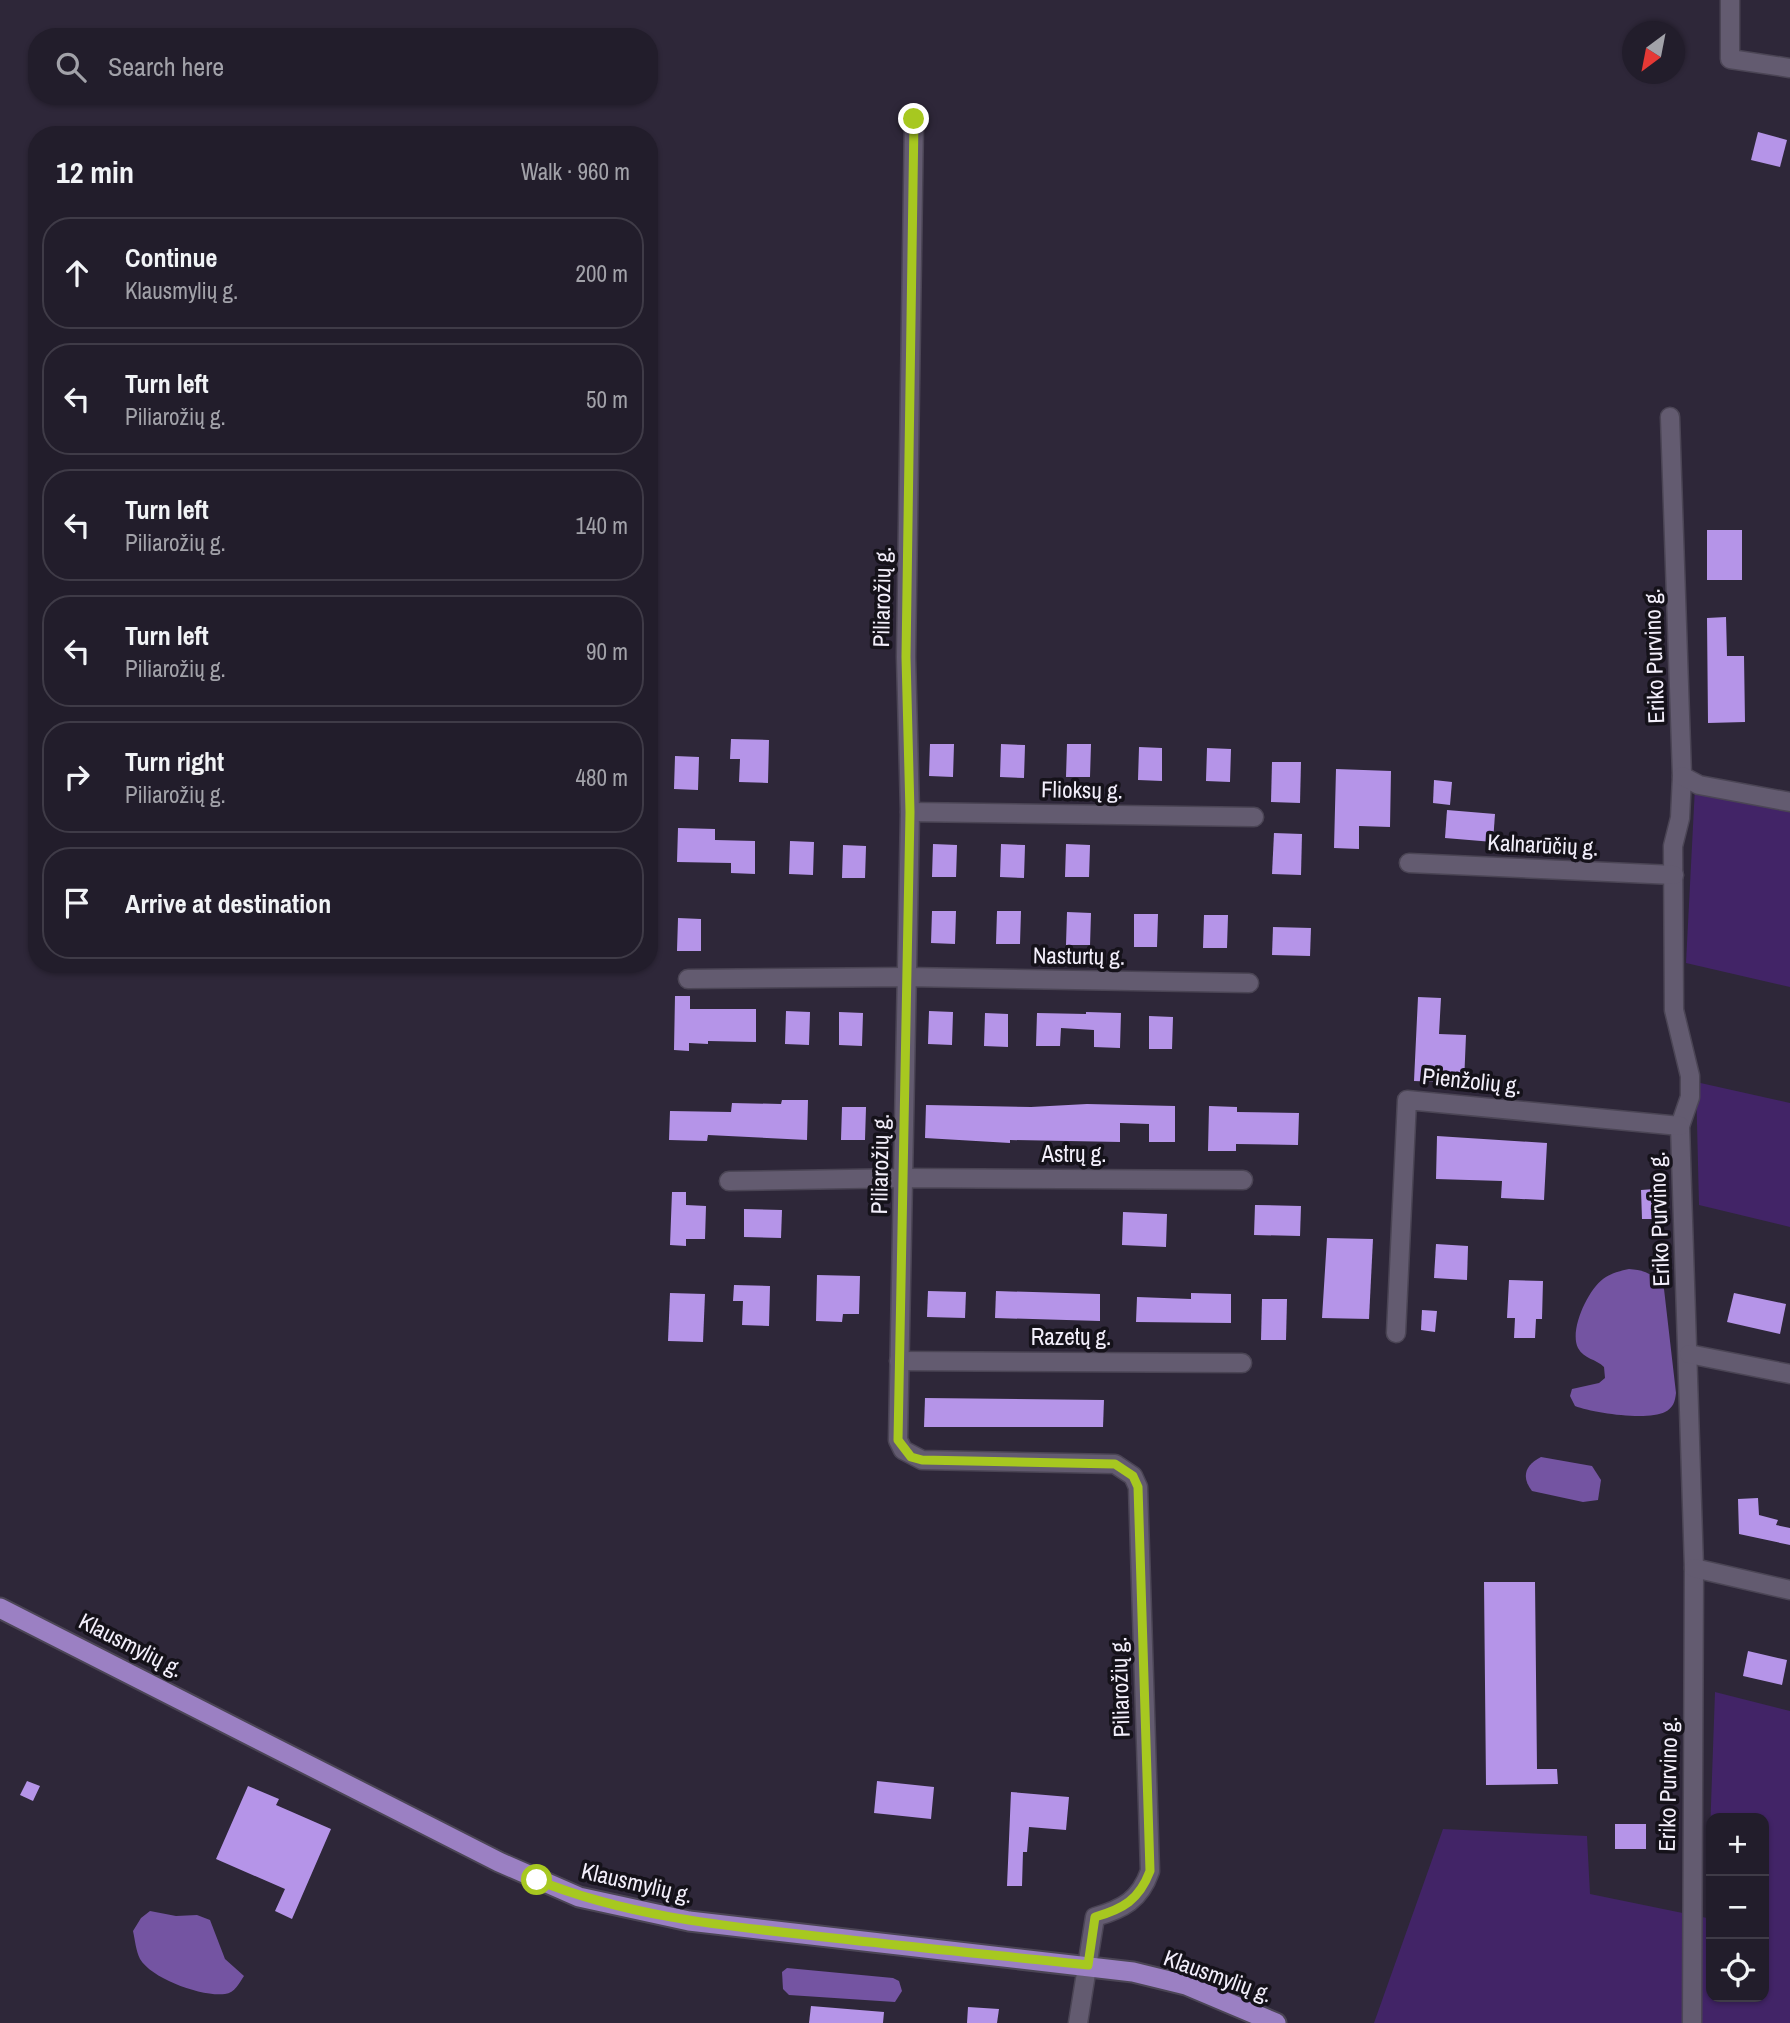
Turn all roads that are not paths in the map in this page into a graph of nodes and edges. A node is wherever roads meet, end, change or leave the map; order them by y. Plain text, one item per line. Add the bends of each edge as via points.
1 (1730, 0) edge
2 (1790, 68) edge
3 (914, 119) dead end
4 (1670, 417) dead end
5 (1682, 776) junction
6 (1790, 802) edge
7 (910, 812) junction
8 (1254, 817) dead end
9 (1409, 863) dead end
10 (1674, 875) junction
11 (908, 977) junction
12 (688, 979) dead end
13 (1249, 983) dead end
14 (1680, 1126) junction
15 (905, 1178) junction
16 (1243, 1180) dead end
17 (729, 1181) dead end
18 (1396, 1333) dead end
19 (1689, 1354) junction
20 (899, 1361) junction
21 (1242, 1363) dead end
22 (1790, 1374) edge
23 (1694, 1568) junction
24 (1790, 1590) edge
25 (0, 1608) edge
26 (1088, 1965) junction
27 (1078, 2023) edge
28 (1276, 2023) edge
29 (1692, 2023) edge

1 - 2 street via 1730,59
3 - 7 street, Piliarožių g. via 906,657
4 - 5 street, Eriko Purvino g.
5 - 6 street via 1699,785
5 - 10 street, Eriko Purvino g.
7 - 8 street, Flioksų g.
7 - 11 street, Piliarožių g.
9 - 10 street, Kalnarūčių g.
10 - 14 street, Eriko Purvino g. via 1674,1010 1690,1076 1690,1097
11 - 12 street, Nasturtų g.
11 - 13 street, Nasturtų g.
11 - 15 street, Piliarožių g.
14 - 18 street, Pienžolių g. via 1407,1100
14 - 19 street, Eriko Purvino g.
15 - 16 street, Astrų g.
15 - 17 street, Astrų g.
15 - 20 street, Piliarožių g.
19 - 22 street
19 - 23 street, Eriko Purvino g.
20 - 21 street, Razetų g.
20 - 26 street, Piliarožių g. via 898,1440 911,1457 1115,1464 1133,1476 1138,1487 1150,1871 1133,1901 1095,1917
23 - 24 street
23 - 29 street, Eriko Purvino g.
25 - 26 main road, Klausmylių g. via 499,1862 579,1897 689,1921
26 - 27 street
26 - 28 main road, Klausmylių g. via 1186,1985

